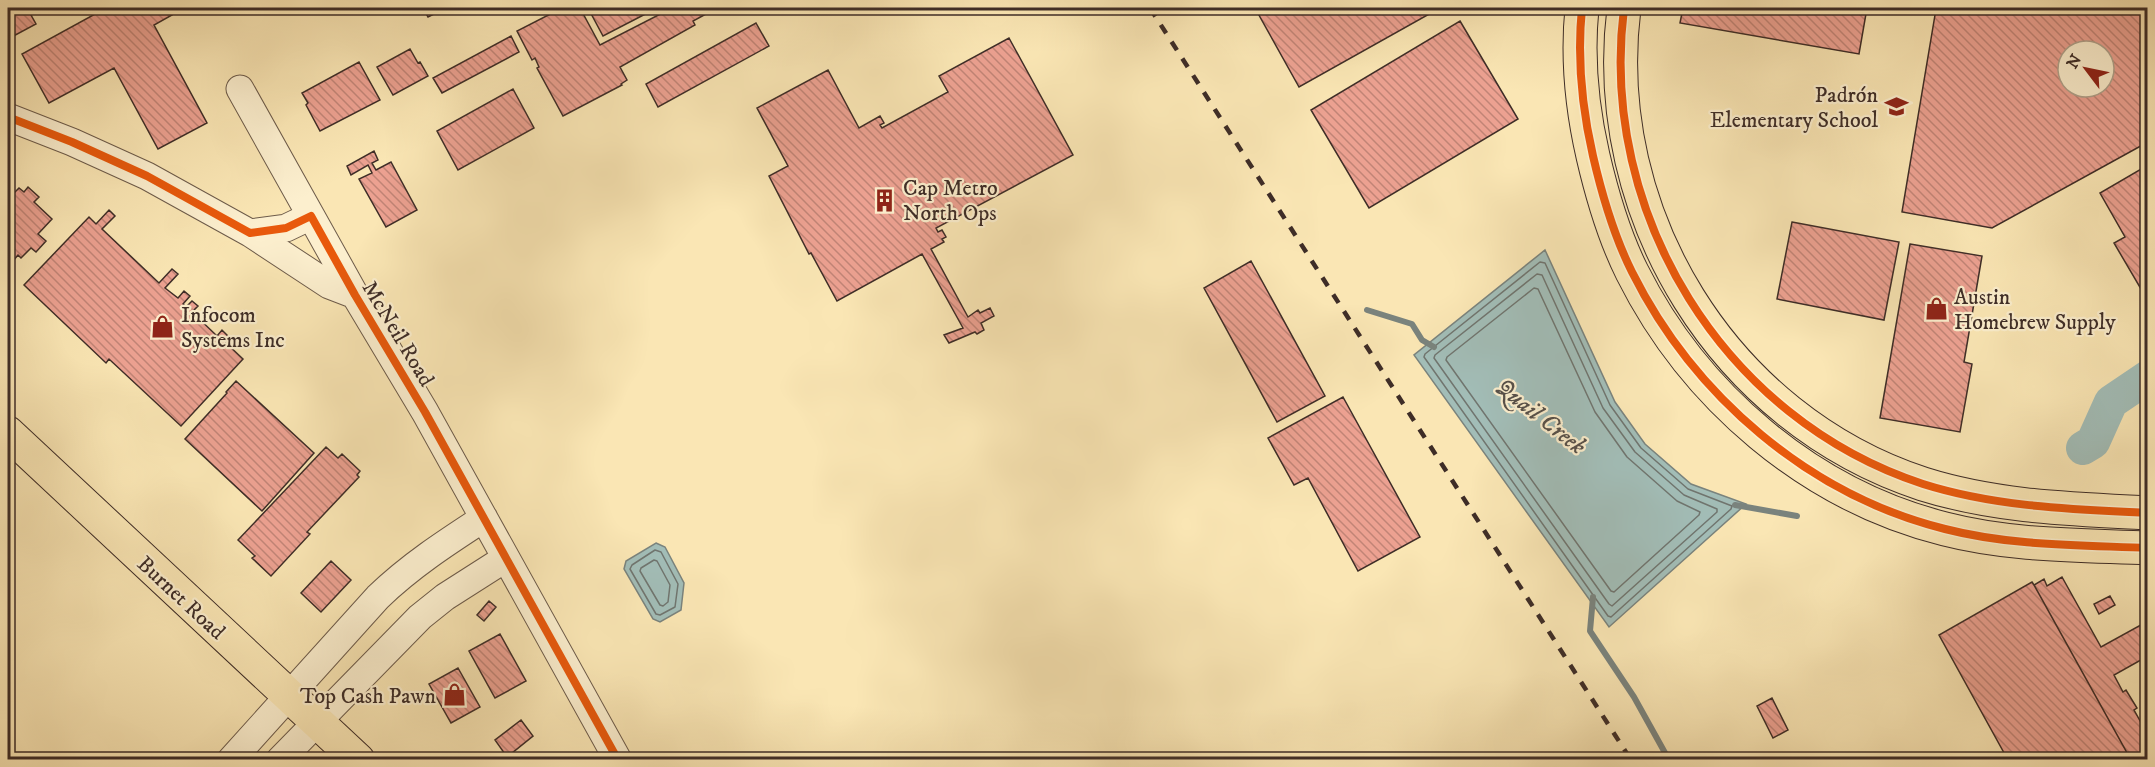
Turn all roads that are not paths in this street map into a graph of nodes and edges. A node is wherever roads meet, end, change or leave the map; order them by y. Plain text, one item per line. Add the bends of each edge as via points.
1 (1582, 8) edge
2 (1624, 8) edge
3 (240, 89) dead end
4 (8, 117) edge
5 (1629, 147) junction
6 (1592, 152) junction
7 (311, 216) junction
8 (250, 233) junction
9 (355, 295) junction
10 (8, 433) edge
11 (1882, 467) junction
12 (1974, 498) junction
13 (1867, 501) junction
14 (2148, 513) edge
15 (484, 518) junction
16 (1966, 534) junction
17 (2148, 548) edge
18 (506, 558) junction
19 (288, 696) junction
20 (316, 721) junction
21 (231, 759) edge
22 (280, 759) edge
23 (358, 759) edge
24 (618, 759) edge

1 - 6 main road via 1580,63
2 - 5 main road via 1622,99
3 - 7 street, McNeil Road
4 - 8 street, McNeil Road via 147,176
5 - 6 main road
5 - 11 main road via 1647,215 1665,257 1684,294 1709,329 1768,394 1809,426
6 - 13 main road via 1631,271 1652,309 1704,381 1786,455
7 - 8 street via 286,228
7 - 9 street, McNeil Road
8 - 9 street, McNeil Road via 329,285
9 - 15 street, McNeil Road
10 - 19 main road, Burnet Road
11 - 12 main road via 1920,483
11 - 13 main road
12 - 14 main road via 2027,506
12 - 16 main road
13 - 16 main road
15 - 18 street, McNeil Road
15 - 19 street via 395,580
16 - 17 main road via 2019,542
18 - 20 street via 420,617
18 - 24 street, McNeil Road
19 - 20 main road, Burnet Road
19 - 21 street
20 - 22 street
20 - 23 main road, Burnet Road

